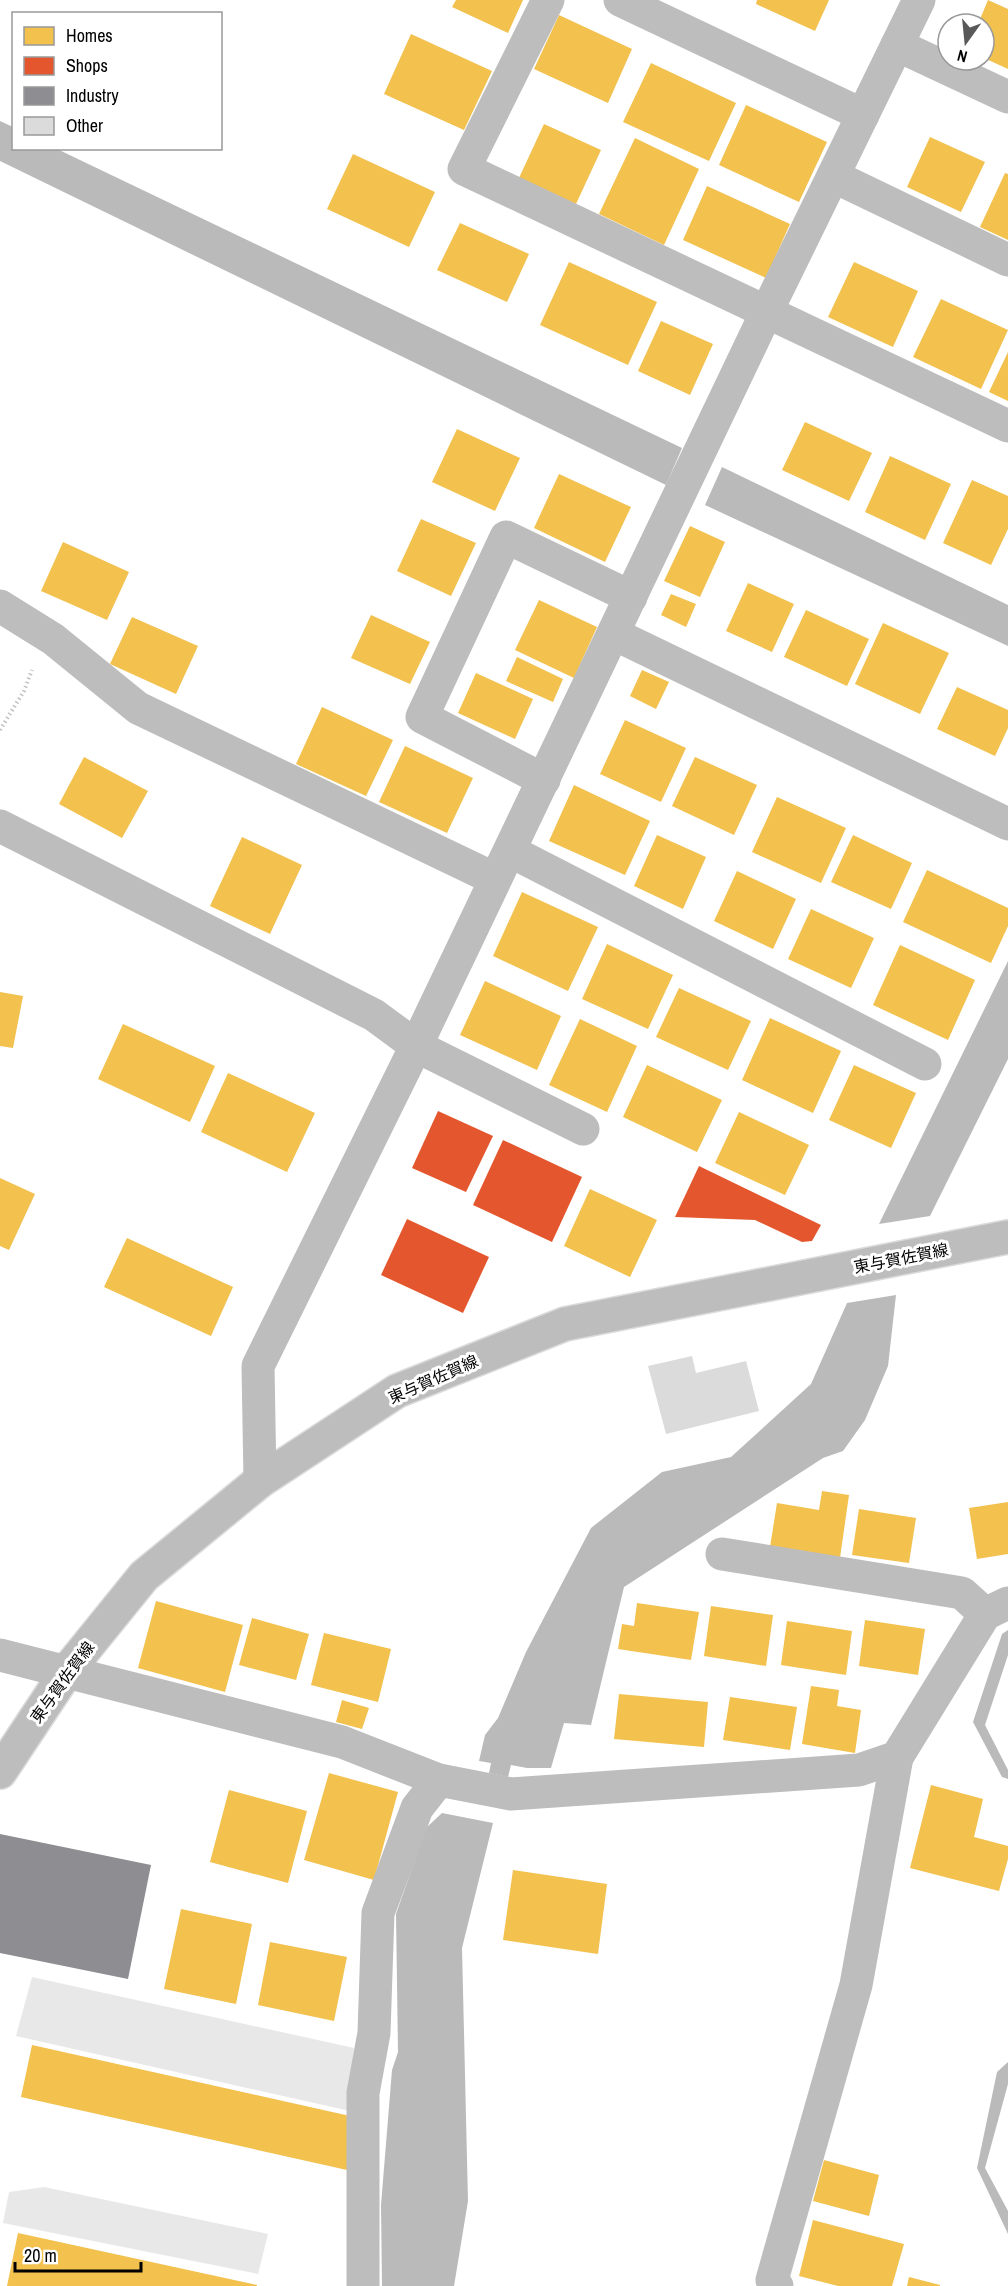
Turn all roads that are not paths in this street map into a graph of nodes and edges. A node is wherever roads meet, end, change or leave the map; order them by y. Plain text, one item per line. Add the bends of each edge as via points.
1 (548, 0) edge
2 (620, 0) edge
3 (919, 0) edge
4 (897, 45) junction
5 (1008, 97) edge
6 (863, 115) junction
7 (833, 176) junction
8 (1008, 260) edge
9 (766, 314) junction
10 (1008, 426) edge
11 (631, 597) junction
12 (0, 606) edge
13 (614, 634) junction
14 (544, 780) junction
15 (1008, 824) edge
16 (0, 826) edge
17 (502, 865) junction
18 (416, 1046) junction
19 (925, 1064) dead end
20 (583, 1129) dead end
21 (1008, 1237) edge
22 (260, 1481) junction
23 (722, 1554) dead end
24 (996, 1608) edge
25 (0, 1655) edge
26 (67, 1671) junction
27 (897, 1757) junction
28 (0, 1772) edge
29 (439, 1780) junction
30 (363, 2286) edge
31 (777, 2286) edge

1 - 9 street via 464,169
2 - 6 street
3 - 4 street
4 - 5 street
4 - 6 street
6 - 7 street
7 - 8 street
7 - 9 street
9 - 10 street
9 - 11 street
11 - 13 street
11 - 14 street via 506,537 422,717
12 - 17 street via 46,634 138,708
13 - 14 street
13 - 15 street
14 - 17 street
16 - 18 street via 374,1014
17 - 18 street
17 - 19 street
18 - 20 street
18 - 22 street via 258,1366
21 - 22 street, 東与賀佐賀線 via 565,1324 397,1391
22 - 26 street, 東与賀佐賀線 via 144,1576
23 - 24 street via 962,1593
24 - 27 street
25 - 26 street
26 - 28 street, 東与賀佐賀線
26 - 29 street via 342,1742
27 - 29 street via 859,1770 511,1794
27 - 31 street via 856,1985 772,2280
29 - 30 street via 417,1808 378,1913 374,2033 363,2093

